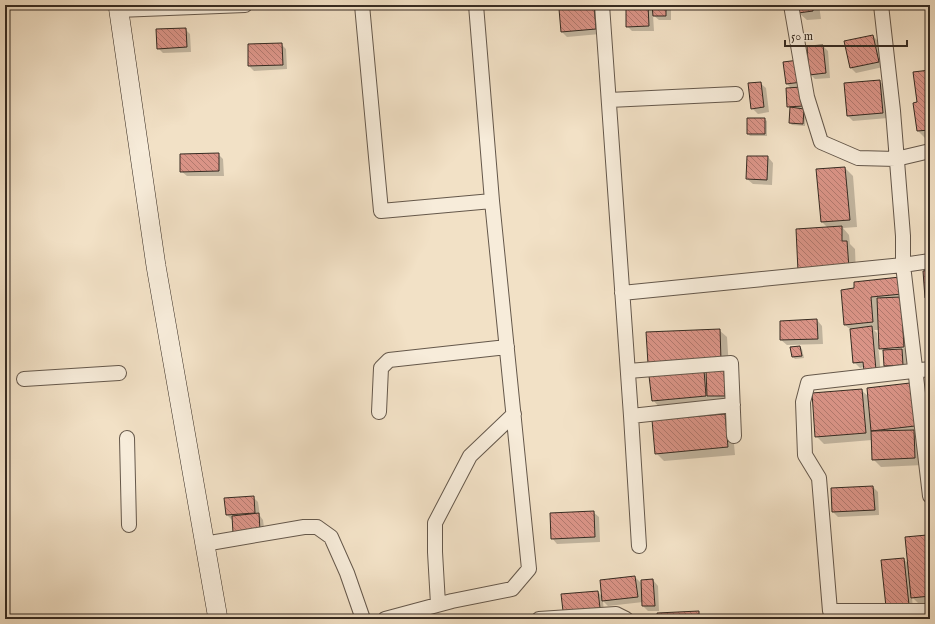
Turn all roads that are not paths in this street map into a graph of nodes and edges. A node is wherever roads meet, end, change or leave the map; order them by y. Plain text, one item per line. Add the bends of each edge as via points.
1 (245, 5) edge
2 (362, 5) edge
3 (476, 5) edge
4 (602, 5) edge
5 (791, 5) edge
6 (881, 5) edge
7 (118, 7) edge
8 (736, 94) dead end
9 (609, 100) junction
10 (930, 151) edge
11 (896, 159) junction
12 (492, 201) junction
13 (930, 261) edge
14 (903, 265) junction
15 (622, 293) junction
16 (507, 348) junction
17 (930, 369) edge
18 (628, 371) junction
19 (915, 371) junction
20 (119, 373) dead end
21 (24, 379) dead end
22 (733, 405) junction
23 (379, 412) dead end
24 (514, 414) junction
25 (631, 416) junction
26 (734, 436) dead end
27 (127, 438) dead end
28 (930, 496) edge
29 (129, 525) dead end
30 (204, 544) junction
31 (639, 546) dead end
32 (438, 604) junction
33 (930, 611) edge
34 (218, 619) edge
35 (363, 619) edge
36 (385, 619) edge
37 (539, 619) edge
38 (626, 619) edge

1 - 7 street
2 - 12 street via 381,211
3 - 12 street
4 - 9 street
5 - 11 street via 807,97 821,142 858,158
6 - 11 street
7 - 30 street via 156,266
8 - 9 street
9 - 15 street
10 - 11 street
11 - 14 street
12 - 16 street
13 - 14 street
14 - 15 street
14 - 19 street
15 - 18 street
16 - 23 street via 389,360 381,368
16 - 24 street
17 - 19 street
18 - 22 street via 731,363
18 - 25 street
19 - 28 street
19 - 33 street via 808,382 803,402 805,455 819,478 830,611
20 - 21 street
22 - 25 street
22 - 26 street
24 - 32 street via 470,456 435,523
24 - 32 street via 529,569 512,589
25 - 31 street
27 - 29 street
30 - 34 street
30 - 35 street via 317,527 331,537
32 - 36 street
37 - 38 street via 616,614

